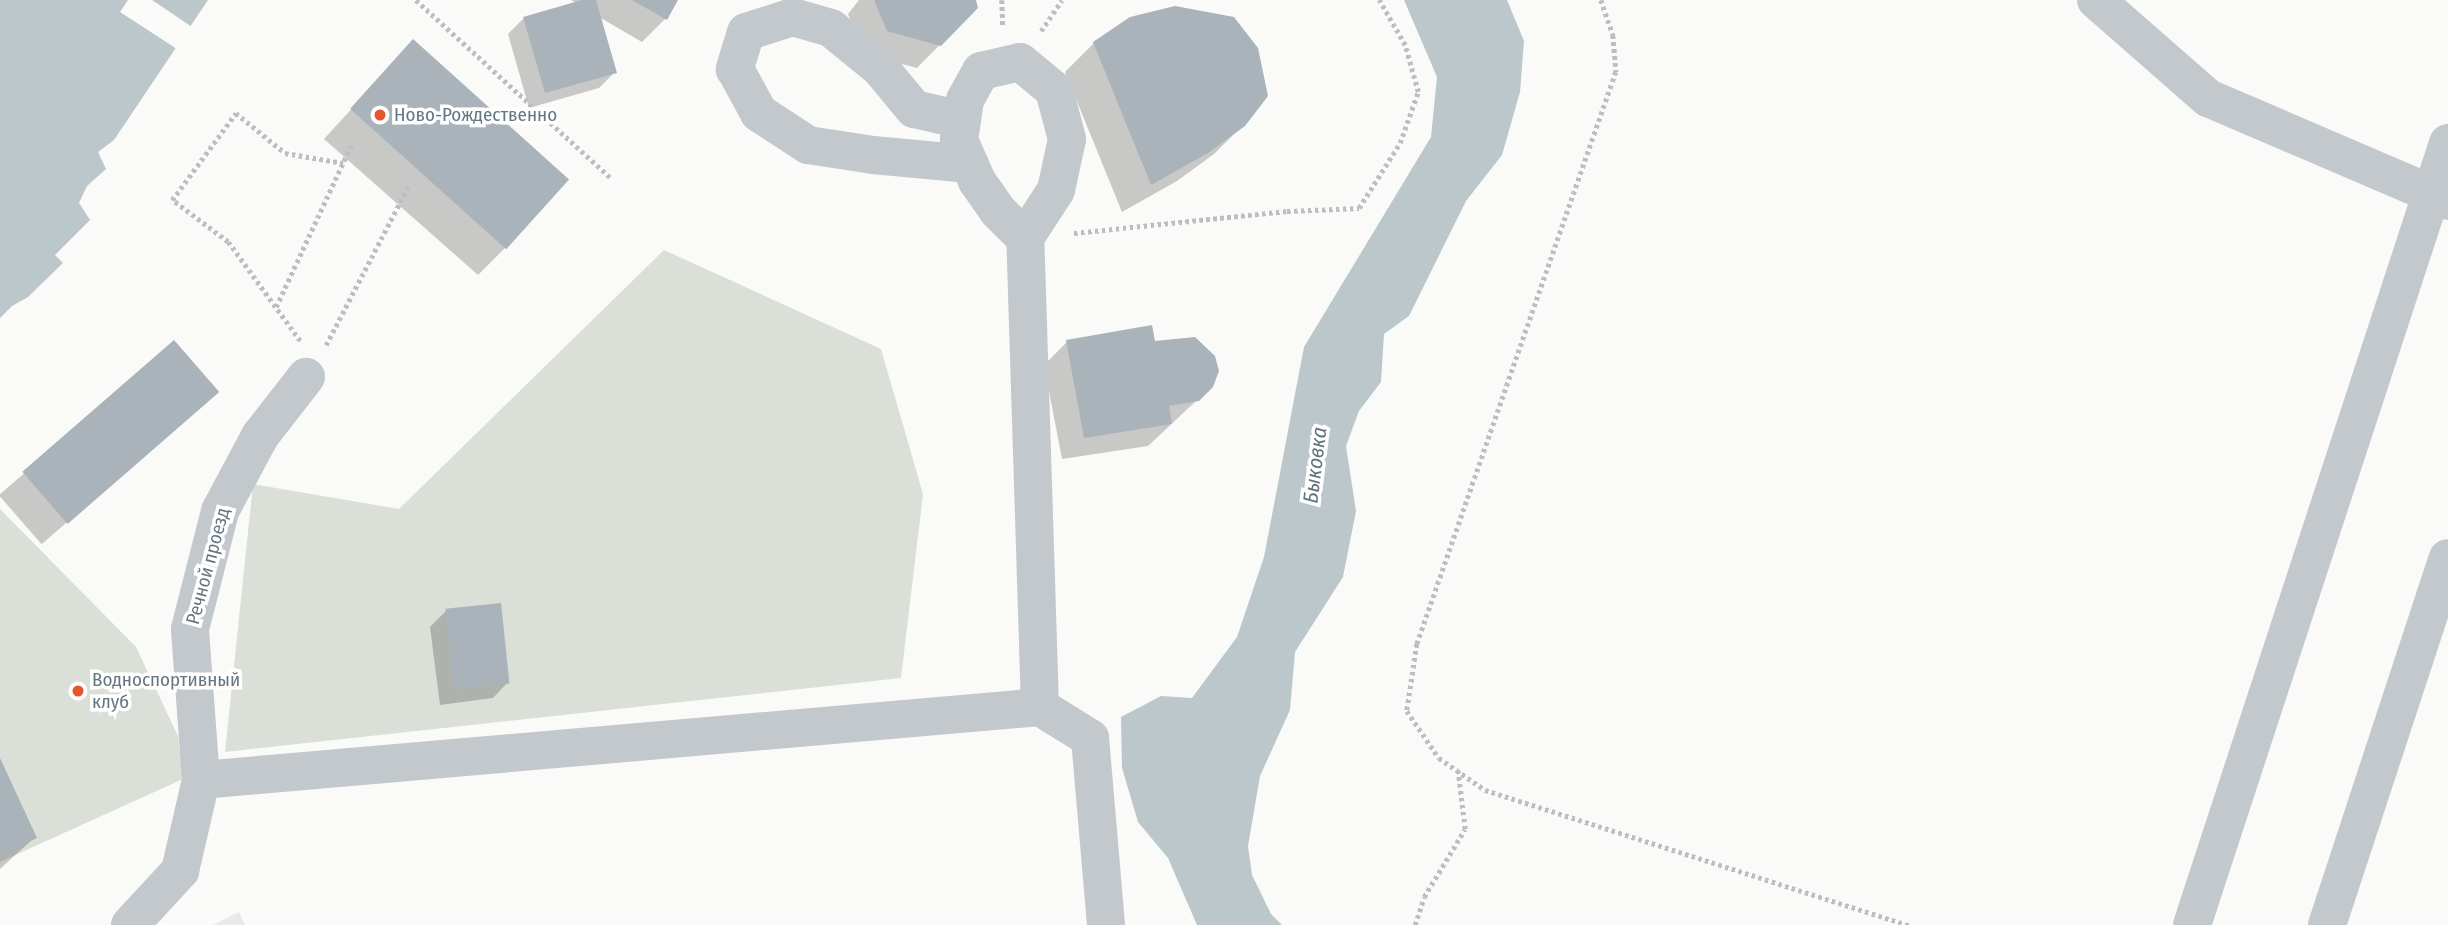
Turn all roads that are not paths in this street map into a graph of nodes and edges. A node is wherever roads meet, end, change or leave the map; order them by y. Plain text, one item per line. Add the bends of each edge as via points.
1 (2096, 0) edge
2 (962, 120) junction
3 (2448, 143) edge
4 (970, 164) junction
5 (2439, 198) edge
6 (1025, 238) junction
7 (311, 371) road end
8 (2448, 558) edge
9 (1040, 707) junction
10 (201, 780) junction
11 (130, 925) edge
12 (1106, 925) edge
13 (2192, 925) edge
14 (2327, 925) edge

1 - 5 street via 2208,98
2 - 4 street via 959,140
2 - 4 street via 914,109 880,68 831,28 793,17 747,32 735,69 759,113 808,145
2 - 6 street via 965,100 981,71 1020,62 1054,90 1067,139 1056,190
3 - 5 street
4 - 6 street via 997,209
5 - 13 street
6 - 9 street
7 - 10 street, Речной проезд via 260,436 220,511 190,629
8 - 14 street
9 - 10 street
9 - 12 street via 1090,738
10 - 11 street, Речной проезд via 180,871

